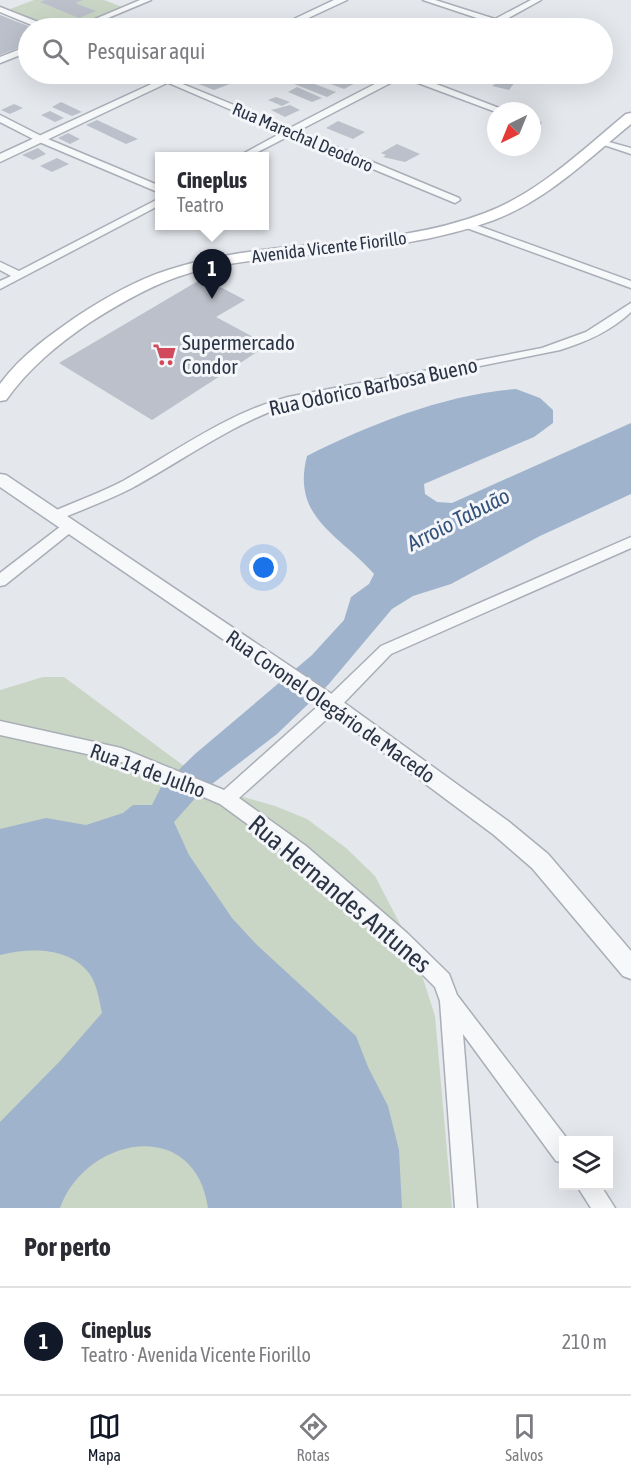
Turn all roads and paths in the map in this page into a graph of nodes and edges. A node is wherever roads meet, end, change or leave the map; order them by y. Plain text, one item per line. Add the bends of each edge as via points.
1 (147, 0) edge
2 (342, 0) edge
3 (427, 0) edge
4 (537, 0) edge
5 (0, 9) edge
6 (21, 18) edge
7 (103, 18) edge
8 (303, 18) edge
9 (486, 18) edge
10 (502, 18) edge
11 (18, 53) edge
12 (0, 60) edge
13 (158, 84) edge
14 (177, 84) edge
15 (382, 84) edge
16 (428, 84) edge
17 (487, 106) edge
18 (631, 117) edge
19 (0, 118) edge
20 (291, 132) junction
21 (40, 139) junction
22 (601, 141) junction
23 (631, 151) edge
24 (252, 152) edge
25 (0, 158) edge
26 (155, 188) edge
27 (455, 200) dead end
28 (155, 203) edge
29 (465, 224) junction
30 (0, 265) edge
31 (20, 276) junction
32 (631, 285) edge
33 (0, 286) edge
34 (631, 306) edge
35 (0, 396) edge
36 (0, 479) edge
37 (62, 521) junction
38 (631, 542) edge
39 (0, 582) edge
40 (327, 701) junction
41 (0, 728) edge
42 (226, 799) junction
43 (631, 968) edge
44 (450, 1001) junction
45 (559, 1146) edge
46 (591, 1190) edge
47 (466, 1208) edge
48 (604, 1208) edge

1 - 7 street
2 - 8 street
3 - 9 street
4 - 10 street
5 - 6 street
11 - 12 street
13 - 21 street
14 - 20 street, Rua Marechal Deodoro
15 - 20 street
16 - 17 street
18 - 22 main road, Avenida Vicente Fiorillo
19 - 21 street
20 - 24 street
20 - 27 street, Rua Marechal Deodoro
21 - 25 street
21 - 26 street
22 - 23 street
22 - 29 main road, Avenida Vicente Fiorillo via 546,186 514,206
28 - 31 street
29 - 32 street
29 - 35 main road, Avenida Vicente Fiorillo via 408,239 248,256 150,281 57,337
30 - 31 street
31 - 33 street
34 - 37 street, Rua Odorico Barbosa Bueno via 578,342 288,400 255,412
36 - 37 street, Rua Coronel Olegário de Macedo
37 - 39 street, Rua Odorico Barbosa Bueno
37 - 40 street, Rua Coronel Olegário de Macedo
38 - 40 street, Rua Hernandes Antunes via 386,650
40 - 42 street, Rua Hernandes Antunes
40 - 43 street, Rua Coronel Olegário de Macedo via 540,861
41 - 42 street, Rua 14 de Julho via 121,755
42 - 44 street, Rua Hernandes Antunes via 300,852 400,939 442,981
44 - 45 street
44 - 47 street, Rua Hernandes Antunes
46 - 48 street

